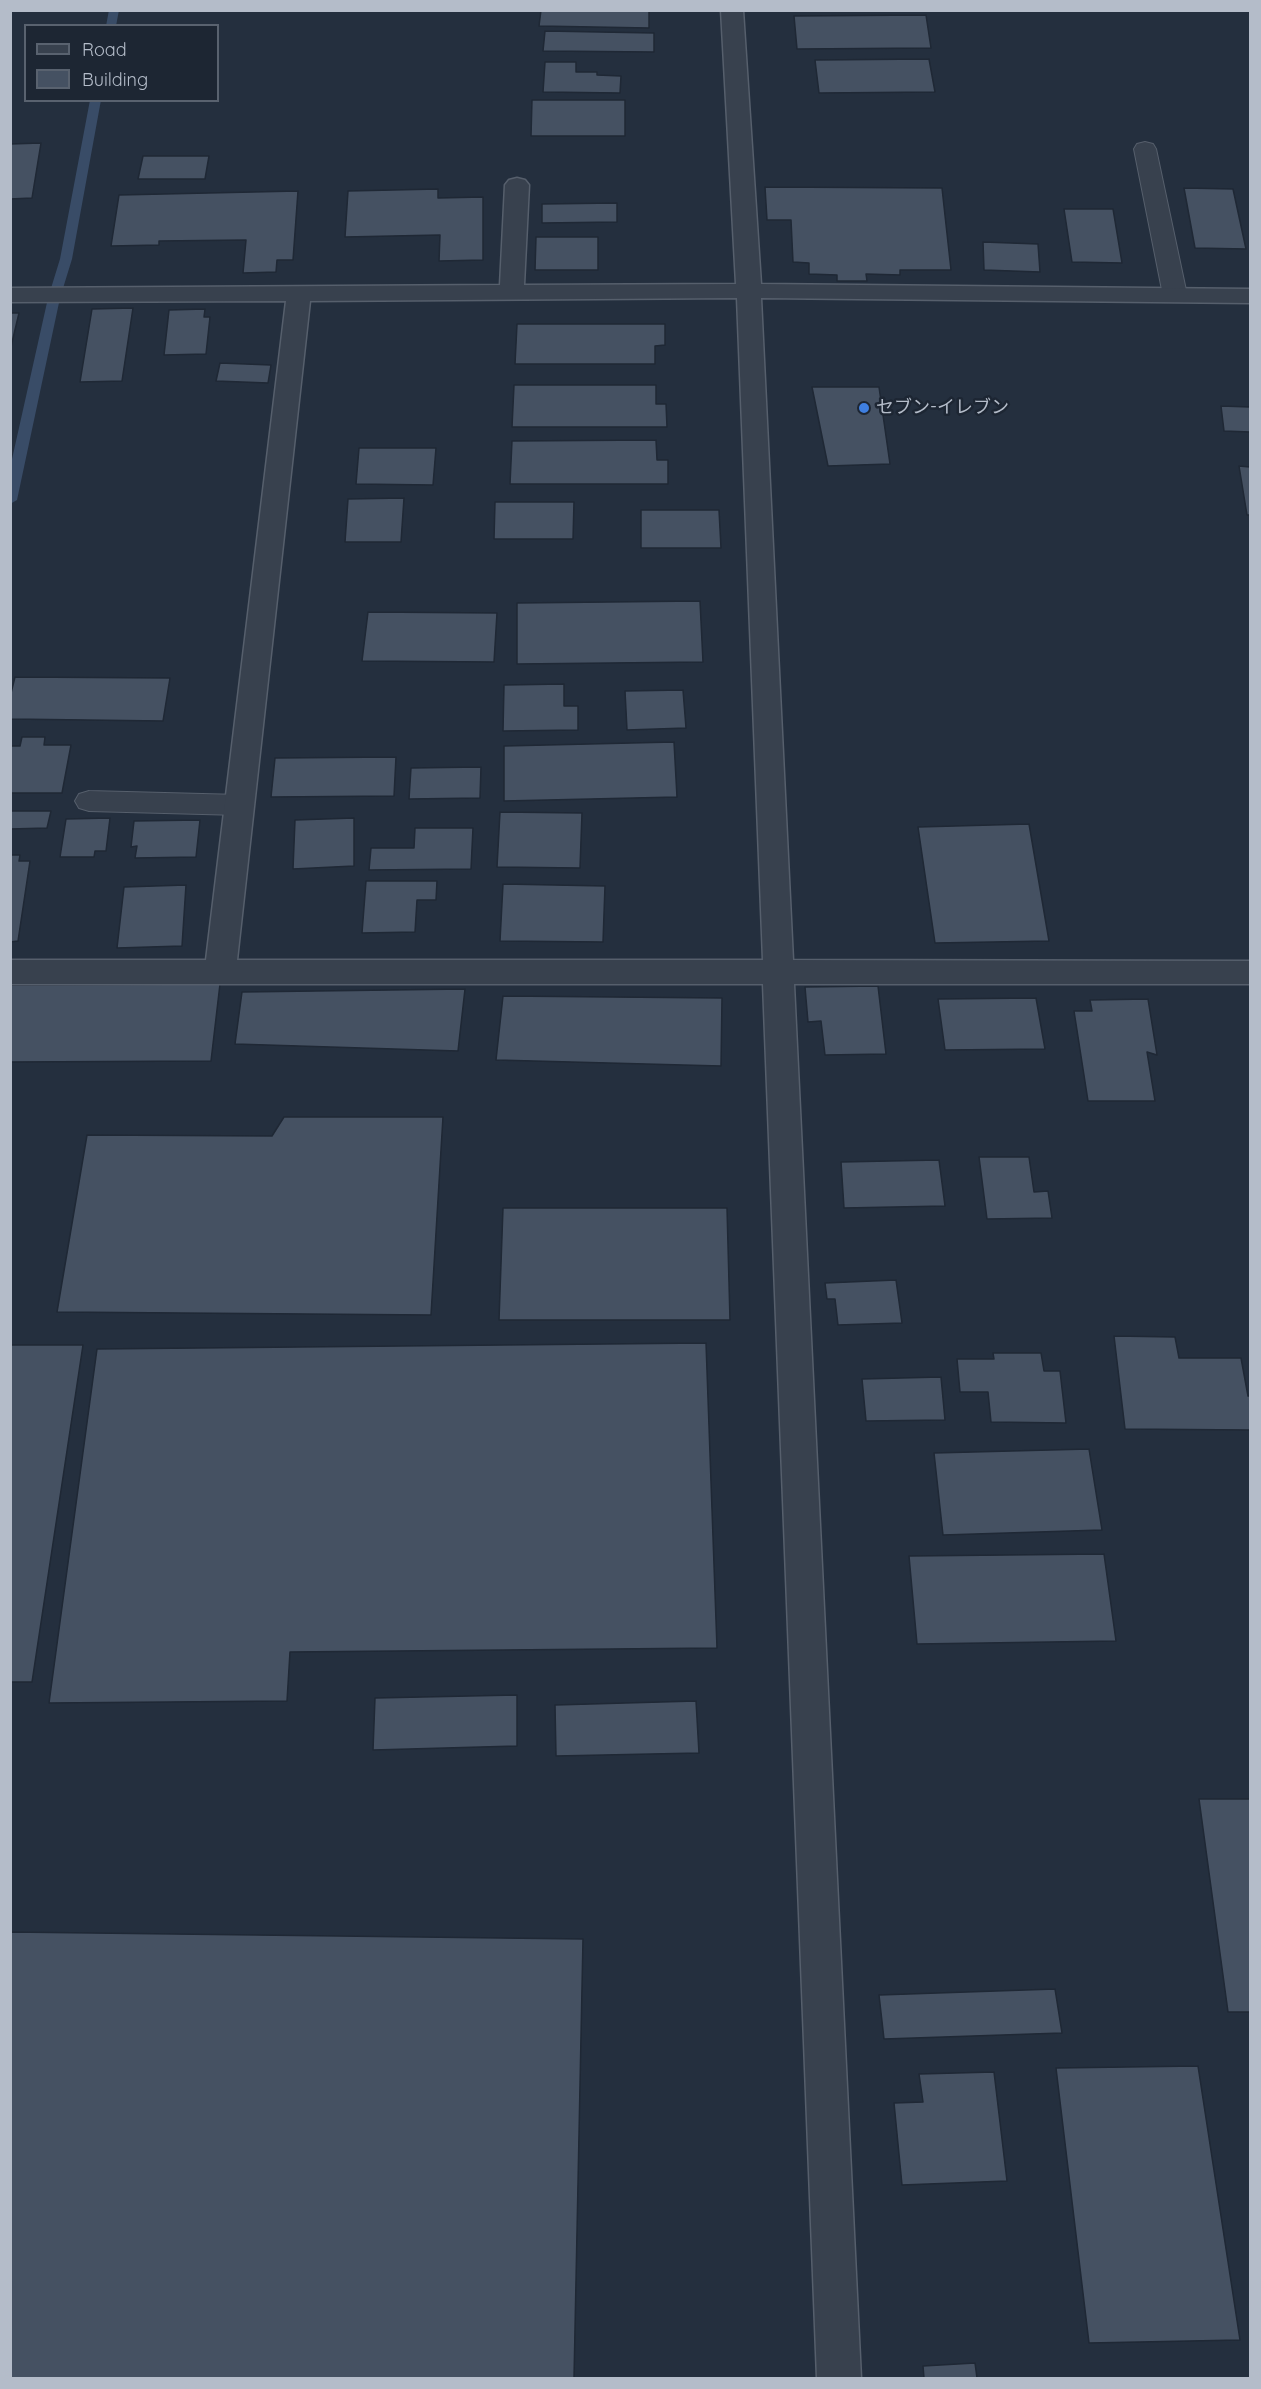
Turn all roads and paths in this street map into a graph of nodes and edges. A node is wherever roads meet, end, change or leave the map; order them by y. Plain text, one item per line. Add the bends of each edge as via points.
1 (732, 10) edge
2 (1145, 148) dead end
3 (517, 185) dead end
4 (749, 291) junction
5 (512, 292) junction
6 (299, 294) junction
7 (10, 295) edge
8 (1175, 295) junction
9 (1251, 296) edge
10 (89, 801) dead end
11 (240, 805) junction
12 (10, 972) edge
13 (220, 972) junction
14 (1251, 972) edge
15 (777, 974) junction
16 (839, 2379) edge

1 - 4 street
2 - 8 lane
3 - 5 street
4 - 5 street
4 - 8 street
4 - 15 street
5 - 6 street
6 - 7 street
6 - 11 street
8 - 9 street
10 - 11 lane
11 - 13 street
12 - 13 street
13 - 15 street
14 - 15 street
15 - 16 street

